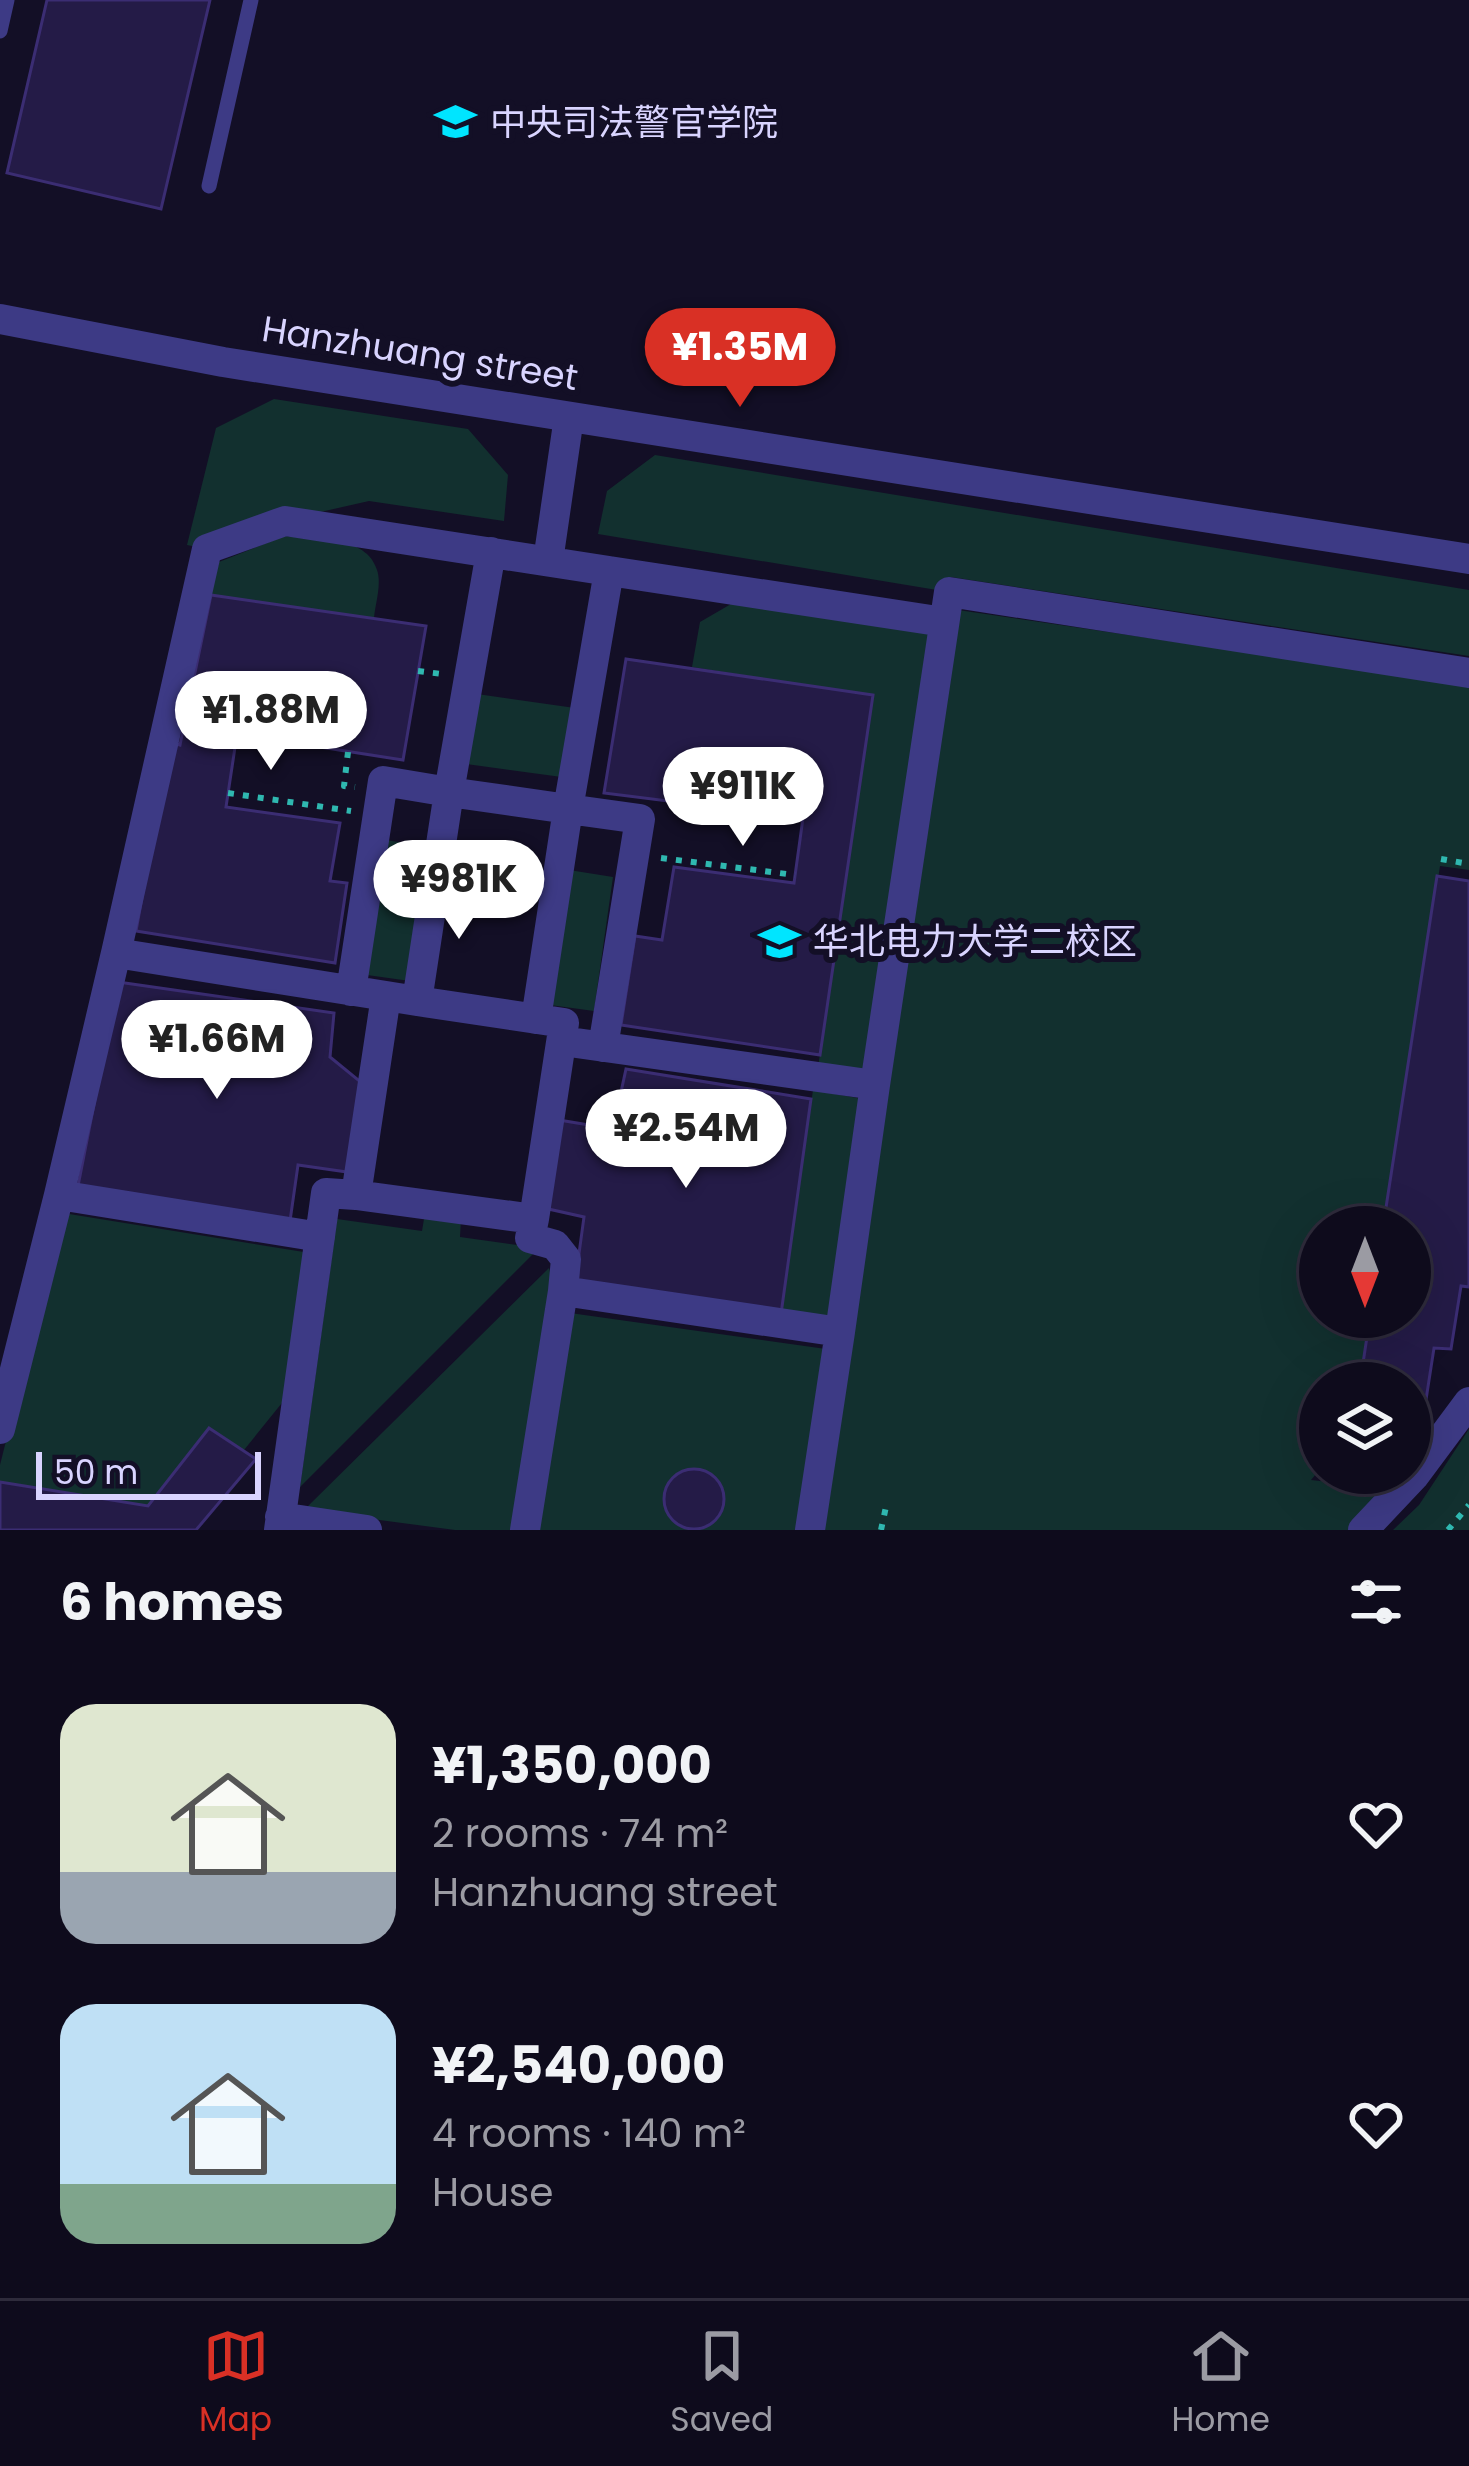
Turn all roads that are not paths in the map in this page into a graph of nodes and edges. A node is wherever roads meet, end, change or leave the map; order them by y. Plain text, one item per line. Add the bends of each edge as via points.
1 (7, 0) edge
2 (251, 0) edge
3 (0, 31) edge
4 (208, 186) dead end
5 (0, 319) edge
6 (569, 417) junction
7 (491, 553) junction
8 (1469, 559) edge
9 (548, 561) junction
10 (609, 572) junction
11 (944, 622) junction
12 (1469, 673) edge
13 (449, 792) junction
14 (568, 809) junction
15 (116, 953) junction
16 (351, 991) junction
17 (402, 998) junction
18 (536, 1019) junction
19 (562, 1041) junction
20 (603, 1047) junction
21 (875, 1084) junction
22 (59, 1196) junction
23 (356, 1196) junction
24 (534, 1220) junction
25 (320, 1237) junction
26 (563, 1291) junction
27 (840, 1332) junction
28 (1465, 1412) edge
29 (0, 1429) edge
30 (279, 1524) edge
31 (367, 1530) edge
32 (525, 1530) edge
33 (810, 1530) edge
34 (1364, 1530) edge

1 - 3 lane
2 - 4 lane
5 - 6 street, Hanzhuang street
6 - 8 street, Hanzhuang street
6 - 9 street
7 - 9 street
7 - 13 street
7 - 15 street via 285,520 207,549
9 - 10 street
10 - 11 street
10 - 14 street
11 - 12 street via 949,592
11 - 21 street
13 - 14 street
13 - 16 street via 383,781
13 - 17 street
14 - 18 street
14 - 20 street via 640,819
15 - 16 street
15 - 22 street
16 - 17 street
17 - 18 street
17 - 23 street
18 - 19 street via 564,1023
19 - 20 street
19 - 24 street
20 - 21 street
21 - 27 street
22 - 25 street
22 - 29 street
23 - 24 street
23 - 25 street via 326,1193
24 - 26 street via 530,1238 555,1245 566,1259
25 - 30 street
26 - 27 street
26 - 32 street
27 - 33 street
28 - 34 street
30 - 31 street

